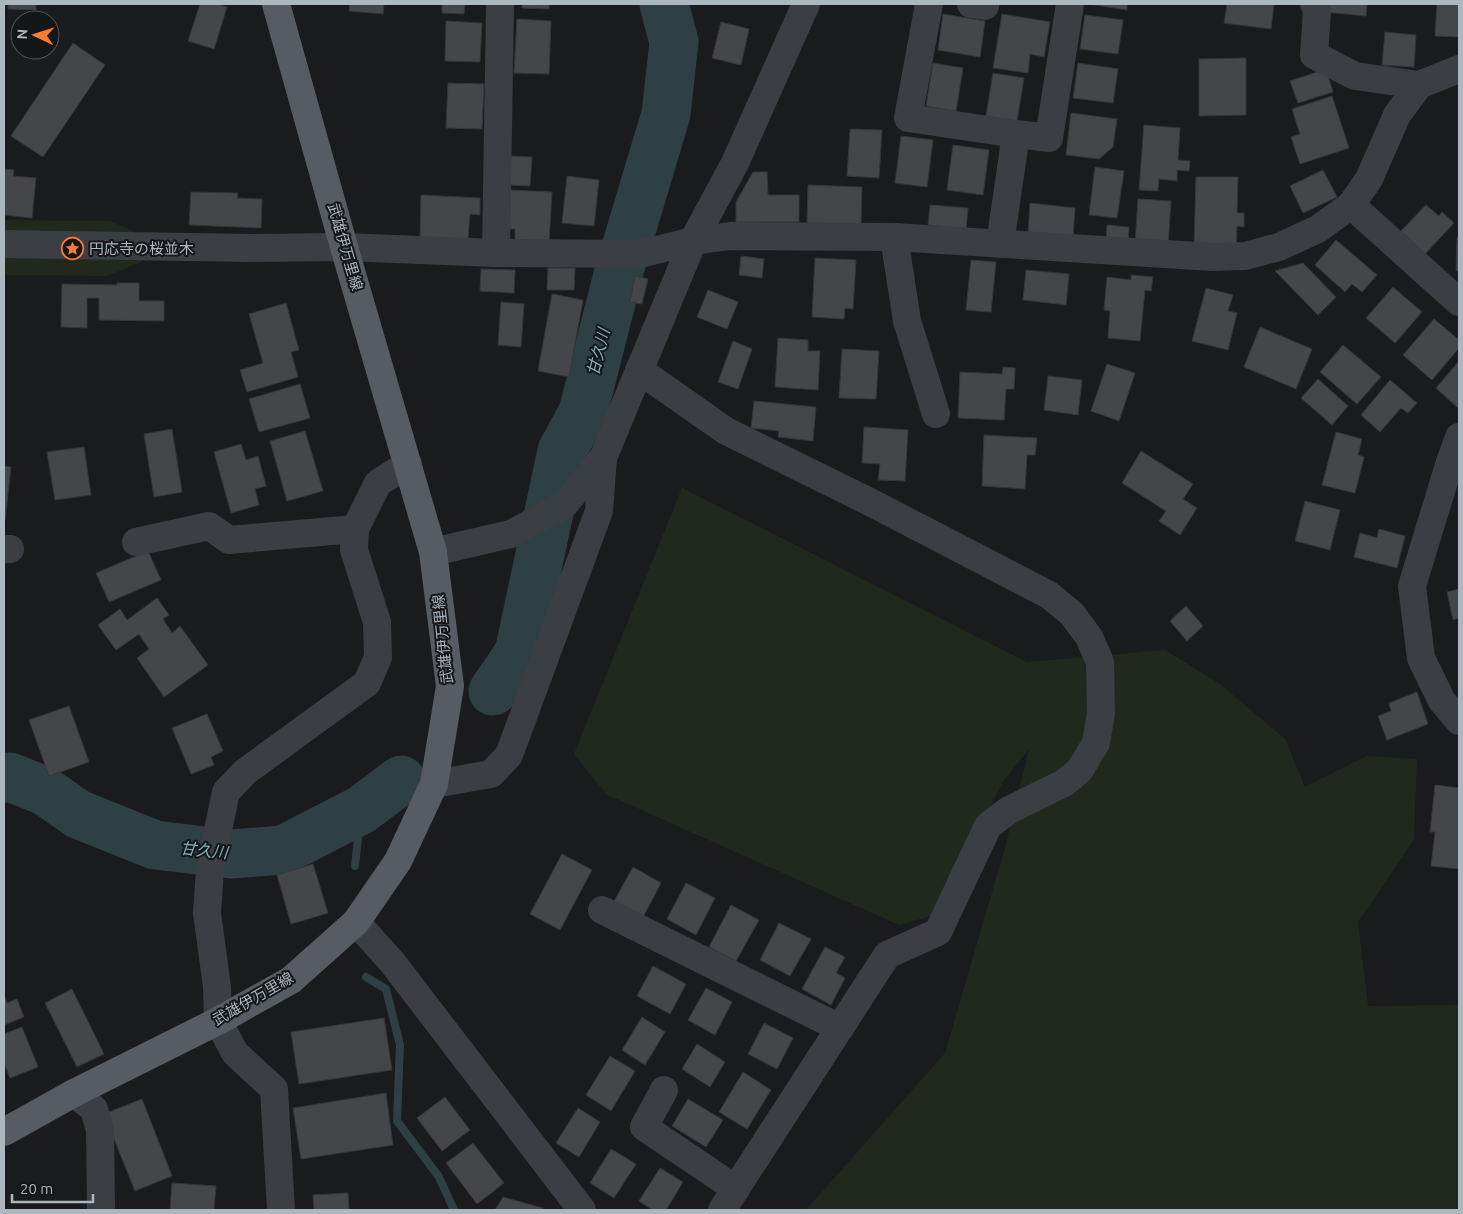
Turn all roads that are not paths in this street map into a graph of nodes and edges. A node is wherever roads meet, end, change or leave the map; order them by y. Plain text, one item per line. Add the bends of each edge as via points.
1 (276, 4) edge
2 (500, 4) edge
3 (806, 4) edge
4 (930, 4) edge
5 (1070, 4) edge
6 (1314, 4) edge
7 (1459, 69) edge
8 (1420, 85) junction
9 (1016, 134) junction
10 (1351, 205) junction
11 (894, 238) junction
12 (694, 241) junction
13 (4, 244) edge
14 (1000, 244) junction
15 (344, 247) junction
16 (496, 253) junction
17 (1459, 302) edge
18 (639, 370) junction
19 (936, 414) dead end
20 (1459, 437) edge
21 (603, 458) junction
22 (408, 464) junction
23 (355, 529) junction
24 (136, 542) dead end
25 (433, 552) junction
26 (1459, 721) edge
27 (434, 784) junction
28 (602, 910) dead end
29 (356, 922) junction
30 (218, 1021) junction
31 (840, 1028) junction
32 (664, 1090) dead end
33 (74, 1093) junction
34 (4, 1132) edge
35 (729, 1200) edge
36 (101, 1210) edge
37 (281, 1210) edge
38 (582, 1210) edge

1 - 15 main road, 武雄伊万里線
2 - 16 street
3 - 12 street via 735,163
4 - 9 street via 908,118
5 - 9 street via 1049,138
6 - 8 street via 1317,11 1314,55 1355,76
7 - 8 street
8 - 10 street via 1397,115 1368,179
9 - 14 street
10 - 14 street via 1318,229 1280,248 1245,256 1213,257
10 - 17 street
11 - 12 street via 730,236
11 - 14 street
11 - 19 street via 907,321
12 - 16 street via 640,254
12 - 18 street
13 - 15 street
15 - 16 street
15 - 22 main road, 武雄伊万里線
18 - 21 street
18 - 31 street via 726,431 1049,595 1072,614 1089,637 1100,662 1101,713 1096,743 1079,771 1064,783 1009,810 988,826 938,932 887,956
20 - 26 street via 1412,586 1421,658 1442,701
21 - 25 street via 564,505 511,534
21 - 27 street via 599,511 510,755 491,774
22 - 23 street via 378,483
22 - 25 main road, 武雄伊万里線
23 - 24 street via 229,540 208,526
23 - 30 street via 354,550 377,622 378,657 366,684 245,772 226,792 210,870 208,913
25 - 27 main road, 武雄伊万里線 via 450,686
27 - 29 main road, 武雄伊万里線 via 398,861
28 - 31 street
29 - 30 main road, 武雄伊万里線 via 291,980
29 - 38 street via 392,962
30 - 33 main road, 武雄伊万里線
30 - 37 street via 235,1054 274,1089
31 - 35 street
32 - 35 street via 644,1127
33 - 34 main road, 武雄伊万里線
33 - 36 street via 94,1109 100,1130

